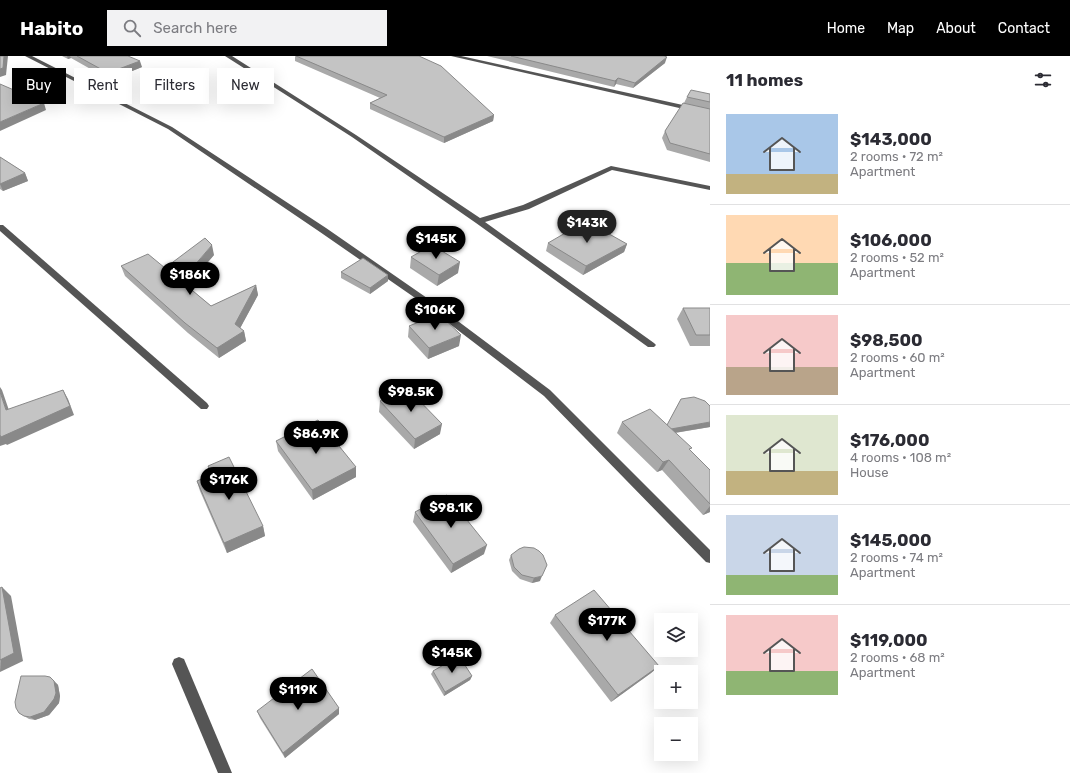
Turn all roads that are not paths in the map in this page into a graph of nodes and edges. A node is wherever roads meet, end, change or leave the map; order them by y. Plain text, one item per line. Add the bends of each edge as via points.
1 (28, 56) edge
2 (228, 56) edge
3 (454, 56) edge
4 (710, 113) edge
5 (710, 188) edge
6 (479, 221) junction
7 (0, 227) edge
8 (651, 345) dead end
9 (204, 406) dead end
10 (710, 558) edge
11 (179, 664) dead end
12 (225, 773) edge

1 - 10 street via 170,128 424,300 547,393
2 - 6 street via 354,136
3 - 4 street
5 - 6 street via 611,168 526,207
6 - 8 street
7 - 9 street
11 - 12 street

